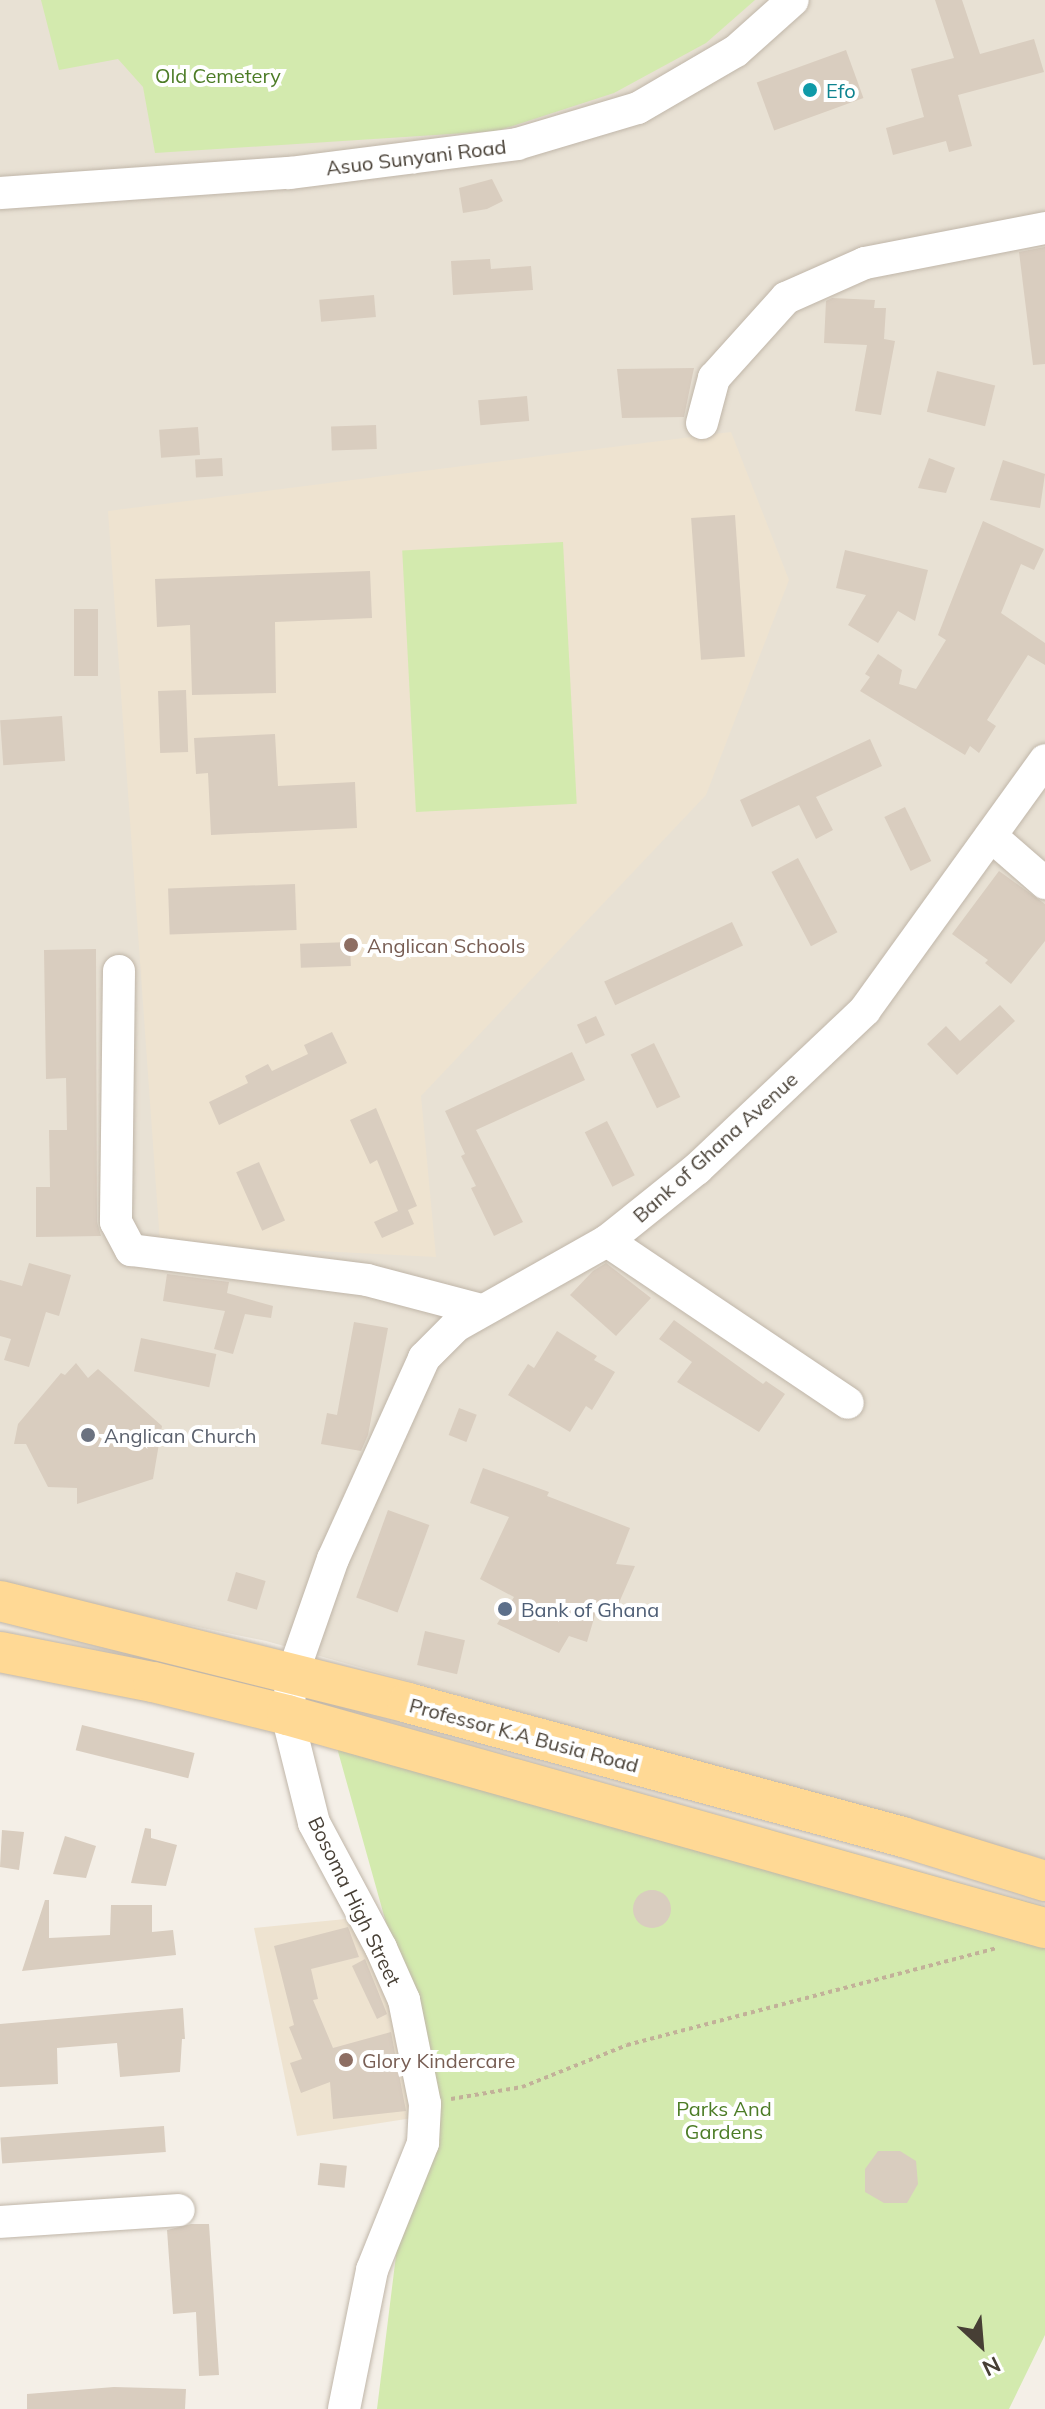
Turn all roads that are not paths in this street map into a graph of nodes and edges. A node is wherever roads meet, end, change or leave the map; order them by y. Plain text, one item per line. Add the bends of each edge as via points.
1 (793, 0) edge
2 (0, 193) edge
3 (1045, 228) edge
4 (702, 423) dead end
5 (1045, 760) edge
6 (991, 836) junction
7 (1045, 883) edge
8 (119, 971) dead end
9 (607, 1241) junction
10 (481, 1310) junction
11 (848, 1403) dead end
12 (0, 1601) edge
13 (0, 1652) edge
14 (293, 1673) junction
15 (287, 1715) junction
16 (1045, 1881) edge
17 (1045, 1928) edge
18 (179, 2210) dead end
19 (0, 2222) edge
20 (344, 2409) edge

1 - 2 street, Asuo Sunyani Road via 736,51 638,108 517,144 289,173
3 - 4 street via 865,263 786,298 714,378
5 - 6 street, Bank of Ghana Avenue
6 - 7 street
6 - 9 street, Bank of Ghana Avenue via 865,1010 697,1169
8 - 10 street via 116,1222 131,1250 367,1280
9 - 10 street, Bank of Ghana Avenue
9 - 11 street
10 - 14 street, Bank of Ghana Avenue via 424,1358 333,1559
12 - 14 main road, Professor K.A Busia Road
13 - 15 main road
14 - 15 street, Bank of Ghana Avenue
14 - 16 main road, Professor K.A Busia Road via 903,1837
15 - 17 main road
15 - 20 street, Bosoma High Street via 314,1823 404,2000 425,2104 423,2143 372,2270
18 - 19 street

